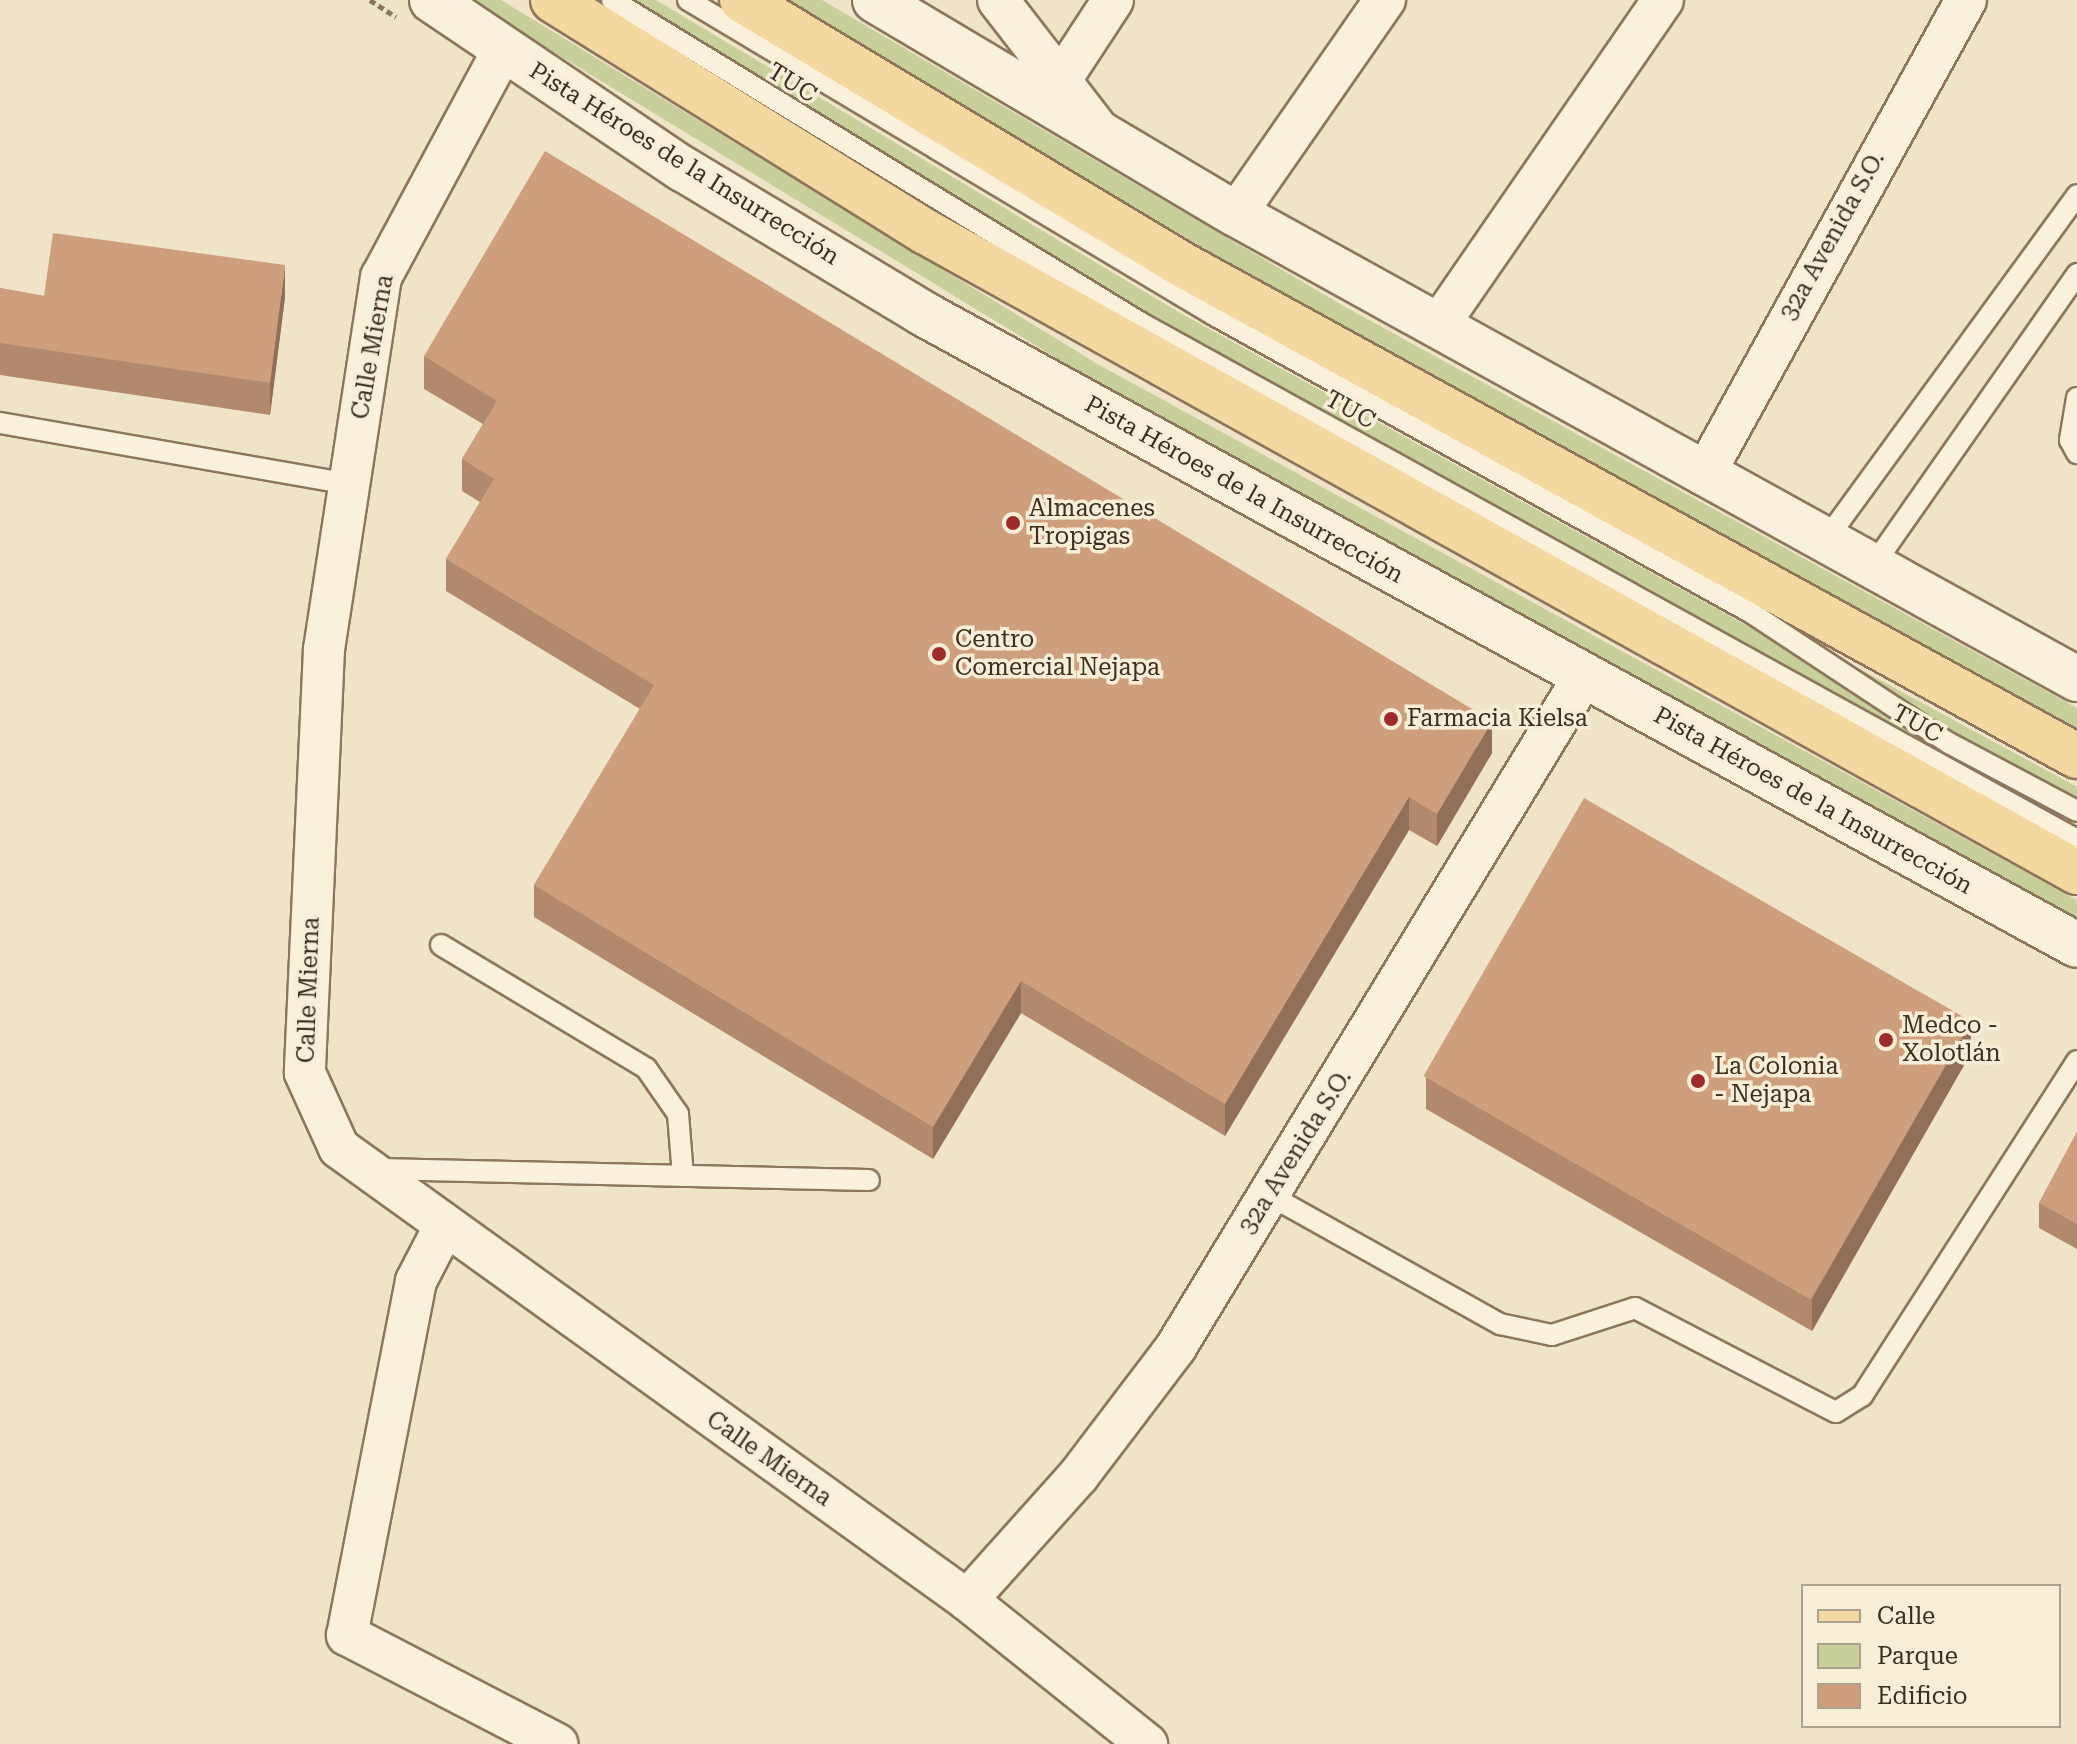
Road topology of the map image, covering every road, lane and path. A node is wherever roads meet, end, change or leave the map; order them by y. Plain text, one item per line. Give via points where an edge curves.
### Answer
1 (432, 0) edge
2 (553, 0) edge
3 (612, 0) edge
4 (688, 0) edge
5 (742, 0) edge
6 (875, 0) edge
7 (998, 0) edge
8 (1113, 0) edge
9 (1385, 0) edge
10 (1663, 0) edge
11 (1966, 0) edge
12 (504, 48) junction
13 (1062, 78) junction
14 (1100, 132) junction
15 (2077, 195) edge
16 (1236, 214) junction
17 (2077, 274) edge
18 (1438, 326) junction
19 (2077, 398) edge
20 (0, 423) edge
21 (2077, 453) edge
22 (1704, 475) junction
23 (349, 484) junction
24 (1825, 541) junction
25 (1872, 567) junction
26 (1584, 676) junction
27 (2077, 679) edge
28 (2077, 756) edge
29 (2077, 811) edge
30 (2077, 840) edge
31 (2077, 872) edge
32 (441, 945) dead end
33 (2077, 945) edge
34 (2077, 1061) edge
35 (367, 1169) junction
36 (683, 1176) junction
37 (869, 1180) dead end
38 (1269, 1195) junction
39 (443, 1229) junction
40 (967, 1600) junction
41 (557, 1744) edge
42 (1147, 1744) edge

1 - 12 street, Pista Héroes de la Insurrección
2 - 31 main road via 926,232
3 - 30 lane, TUC via 1141,323
4 - 29 lane, TUC via 1214,315 1750,612 1949,743
5 - 28 main road via 1183,265
6 - 14 street
7 - 13 street
8 - 13 street
9 - 16 street
10 - 18 street
11 - 22 street, 32a Avenida S.O.
12 - 23 street, Calle Mierna via 381,277
12 - 26 street, Pista Héroes de la Insurrección via 683,169 924,314
13 - 14 street
14 - 16 street
15 - 24 lane
16 - 18 street
17 - 25 lane
18 - 22 street
19 - 21 lane via 2070,440
20 - 23 lane
22 - 24 street
23 - 35 street, Calle Mierna via 324,649 305,1073 339,1148
24 - 25 street
25 - 27 street
26 - 33 street, Pista Héroes de la Insurrección
26 - 38 street, 32a Avenida S.O.
32 - 36 lane via 646,1068 678,1114
34 - 38 lane via 1862,1396 1836,1412 1635,1308 1552,1335 1500,1324
35 - 36 lane
35 - 39 street, Calle Mierna
36 - 37 lane
38 - 40 street, 32a Avenida S.O. via 1167,1358 1079,1475
39 - 40 street, Calle Mierna
39 - 41 street via 416,1281 347,1635
40 - 42 street, Calle Mierna

